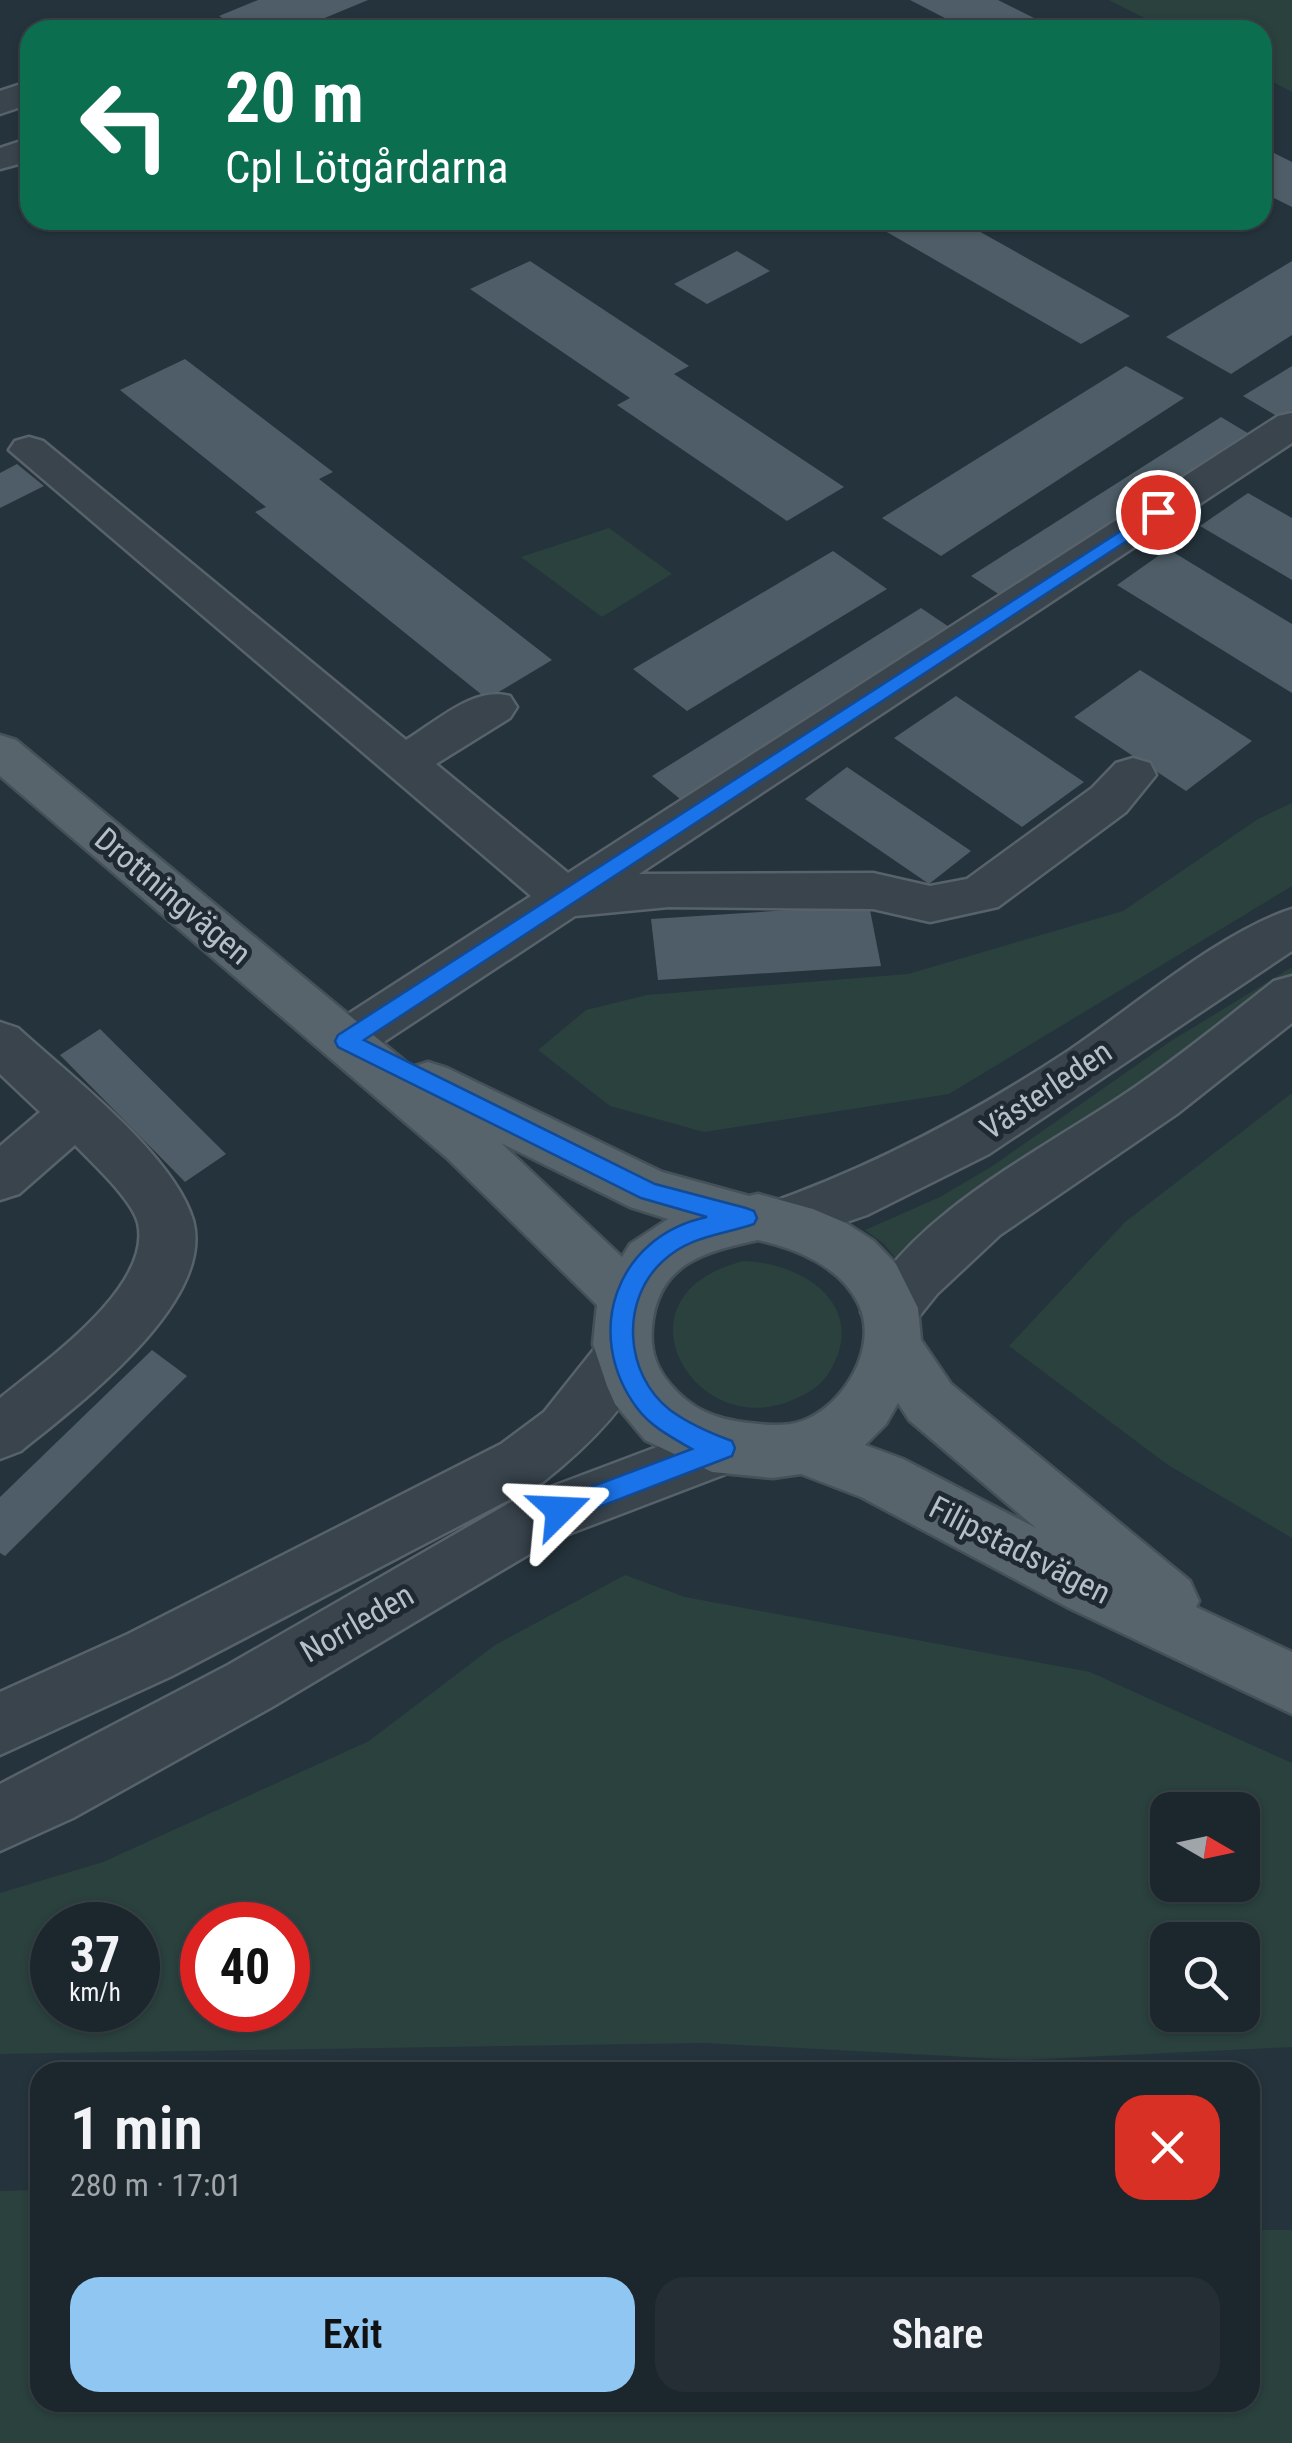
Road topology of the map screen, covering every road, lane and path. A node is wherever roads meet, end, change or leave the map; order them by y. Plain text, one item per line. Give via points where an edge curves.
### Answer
1 (1292, 424) edge
2 (29, 450) dead end
3 (494, 707) dead end
4 (0, 751) edge
5 (404, 763) junction
6 (1133, 775) dead end
7 (567, 899) junction
8 (1292, 928) edge
9 (1292, 995) edge
10 (346, 1041) junction
11 (0, 1042) edge
12 (74, 1114) junction
13 (0, 1178) edge
14 (765, 1219) junction
15 (625, 1327) junction
16 (891, 1328) junction
17 (0, 1433) edge
18 (802, 1447) junction
19 (723, 1448) junction
20 (1237, 1655) junction
21 (1292, 1684) edge
22 (0, 1724) edge
23 (0, 1818) edge

1 - 7 street
2 - 5 street
3 - 5 street
4 - 10 main road, Drottningvägen
5 - 7 street
6 - 7 street via 1110,800 981,894 930,904 873,892 668,889
7 - 10 street
8 - 14 street, Västerleden via 962,1147 845,1203
9 - 16 street, Västerleden via 1158,1100 1018,1188 918,1272
10 - 14 main road, Drottningvägen via 649,1192
10 - 15 main road, Drottningvägen via 466,1143
11 - 12 street
12 - 13 street
12 - 17 street via 133,1171 166,1221 168,1247 154,1286 123,1327
14 - 15 main road via 710,1223 672,1240 632,1284
14 - 16 main road via 821,1234 852,1254 879,1287
15 - 19 main road via 630,1378 660,1416
15 - 22 street, Norrleden via 565,1430 522,1463 150,1655
16 - 18 main road via 882,1384 843,1428
16 - 20 main road, Filipstadsvägen via 930,1402
18 - 19 main road
18 - 20 main road, Filipstadsvägen via 882,1478 1090,1588
19 - 23 street, Norrleden via 532,1521 250,1686
20 - 21 main road, Filipstadsvägen

